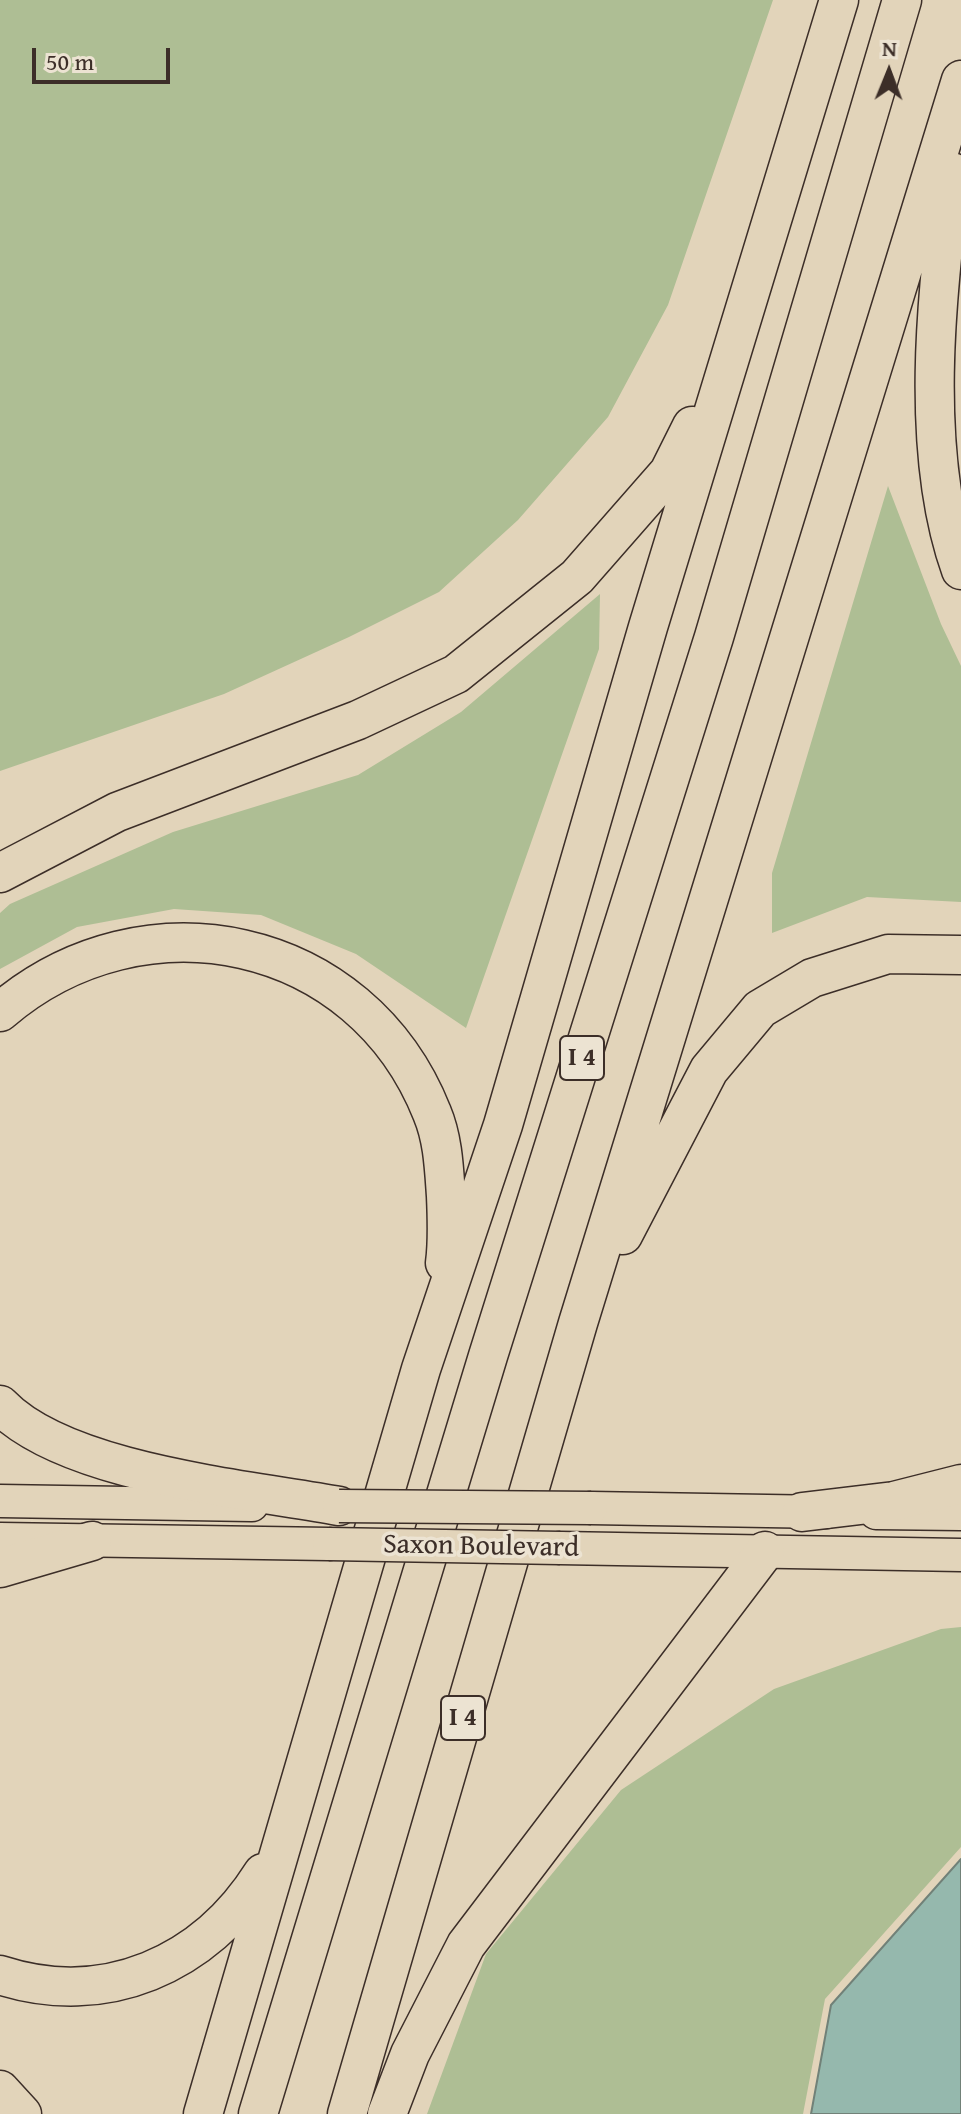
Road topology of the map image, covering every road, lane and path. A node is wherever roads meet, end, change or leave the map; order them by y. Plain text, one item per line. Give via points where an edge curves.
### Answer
1 (839, 0) edge
2 (902, 0) edge
3 (961, 80) edge
4 (961, 100) edge
5 (740, 331) junction
6 (961, 570) edge
7 (0, 873) edge
8 (961, 955) edge
9 (0, 1012) edge
10 (578, 1323) junction
11 (421, 1369) junction
12 (0, 1405) edge
13 (961, 1484) edge
14 (0, 1501) edge
15 (339, 1506) junction
16 (802, 1512) junction
17 (961, 1514) edge
18 (0, 1539) edge
19 (92, 1541) junction
20 (765, 1551) junction
21 (961, 1555) edge
22 (0, 1568) edge
23 (282, 1835) junction
24 (0, 1975) edge
25 (0, 2090) edge
26 (22, 2114) edge
27 (203, 2114) edge
28 (258, 2114) edge
29 (347, 2114) edge
30 (387, 2114) edge

1 - 5 highway
2 - 28 highway, I 4 via 714,637
3 - 10 highway, I 4
4 - 6 highway via 939,268 936,449
5 - 7 highway via 669,472 577,577 456,674 358,720 117,812
5 - 11 highway via 503,1125
8 - 10 highway via 888,954 812,978 760,1009 709,1070
9 - 11 highway via 54,973 87,958 123,947 197,942 274,957 339,992 368,1016 411,1072 442,1147 446,1258
10 - 29 highway, I 4
11 - 23 highway
12 - 15 highway via 75,1452 127,1467
13 - 16 highway via 894,1501
14 - 15 main road, Saxon Boulevard
15 - 16 main road, Saxon Boulevard, bridge
16 - 17 main road, Saxon Boulevard
18 - 19 main road, Saxon Boulevard
19 - 20 main road, Saxon Boulevard, bridge
19 - 22 highway
20 - 21 main road, Saxon Boulevard
20 - 30 highway via 466,1945 410,2054
23 - 24 highway via 249,1896 229,1918 207,1940 160,1968 98,1987 25,1983
23 - 27 highway
25 - 26 highway

